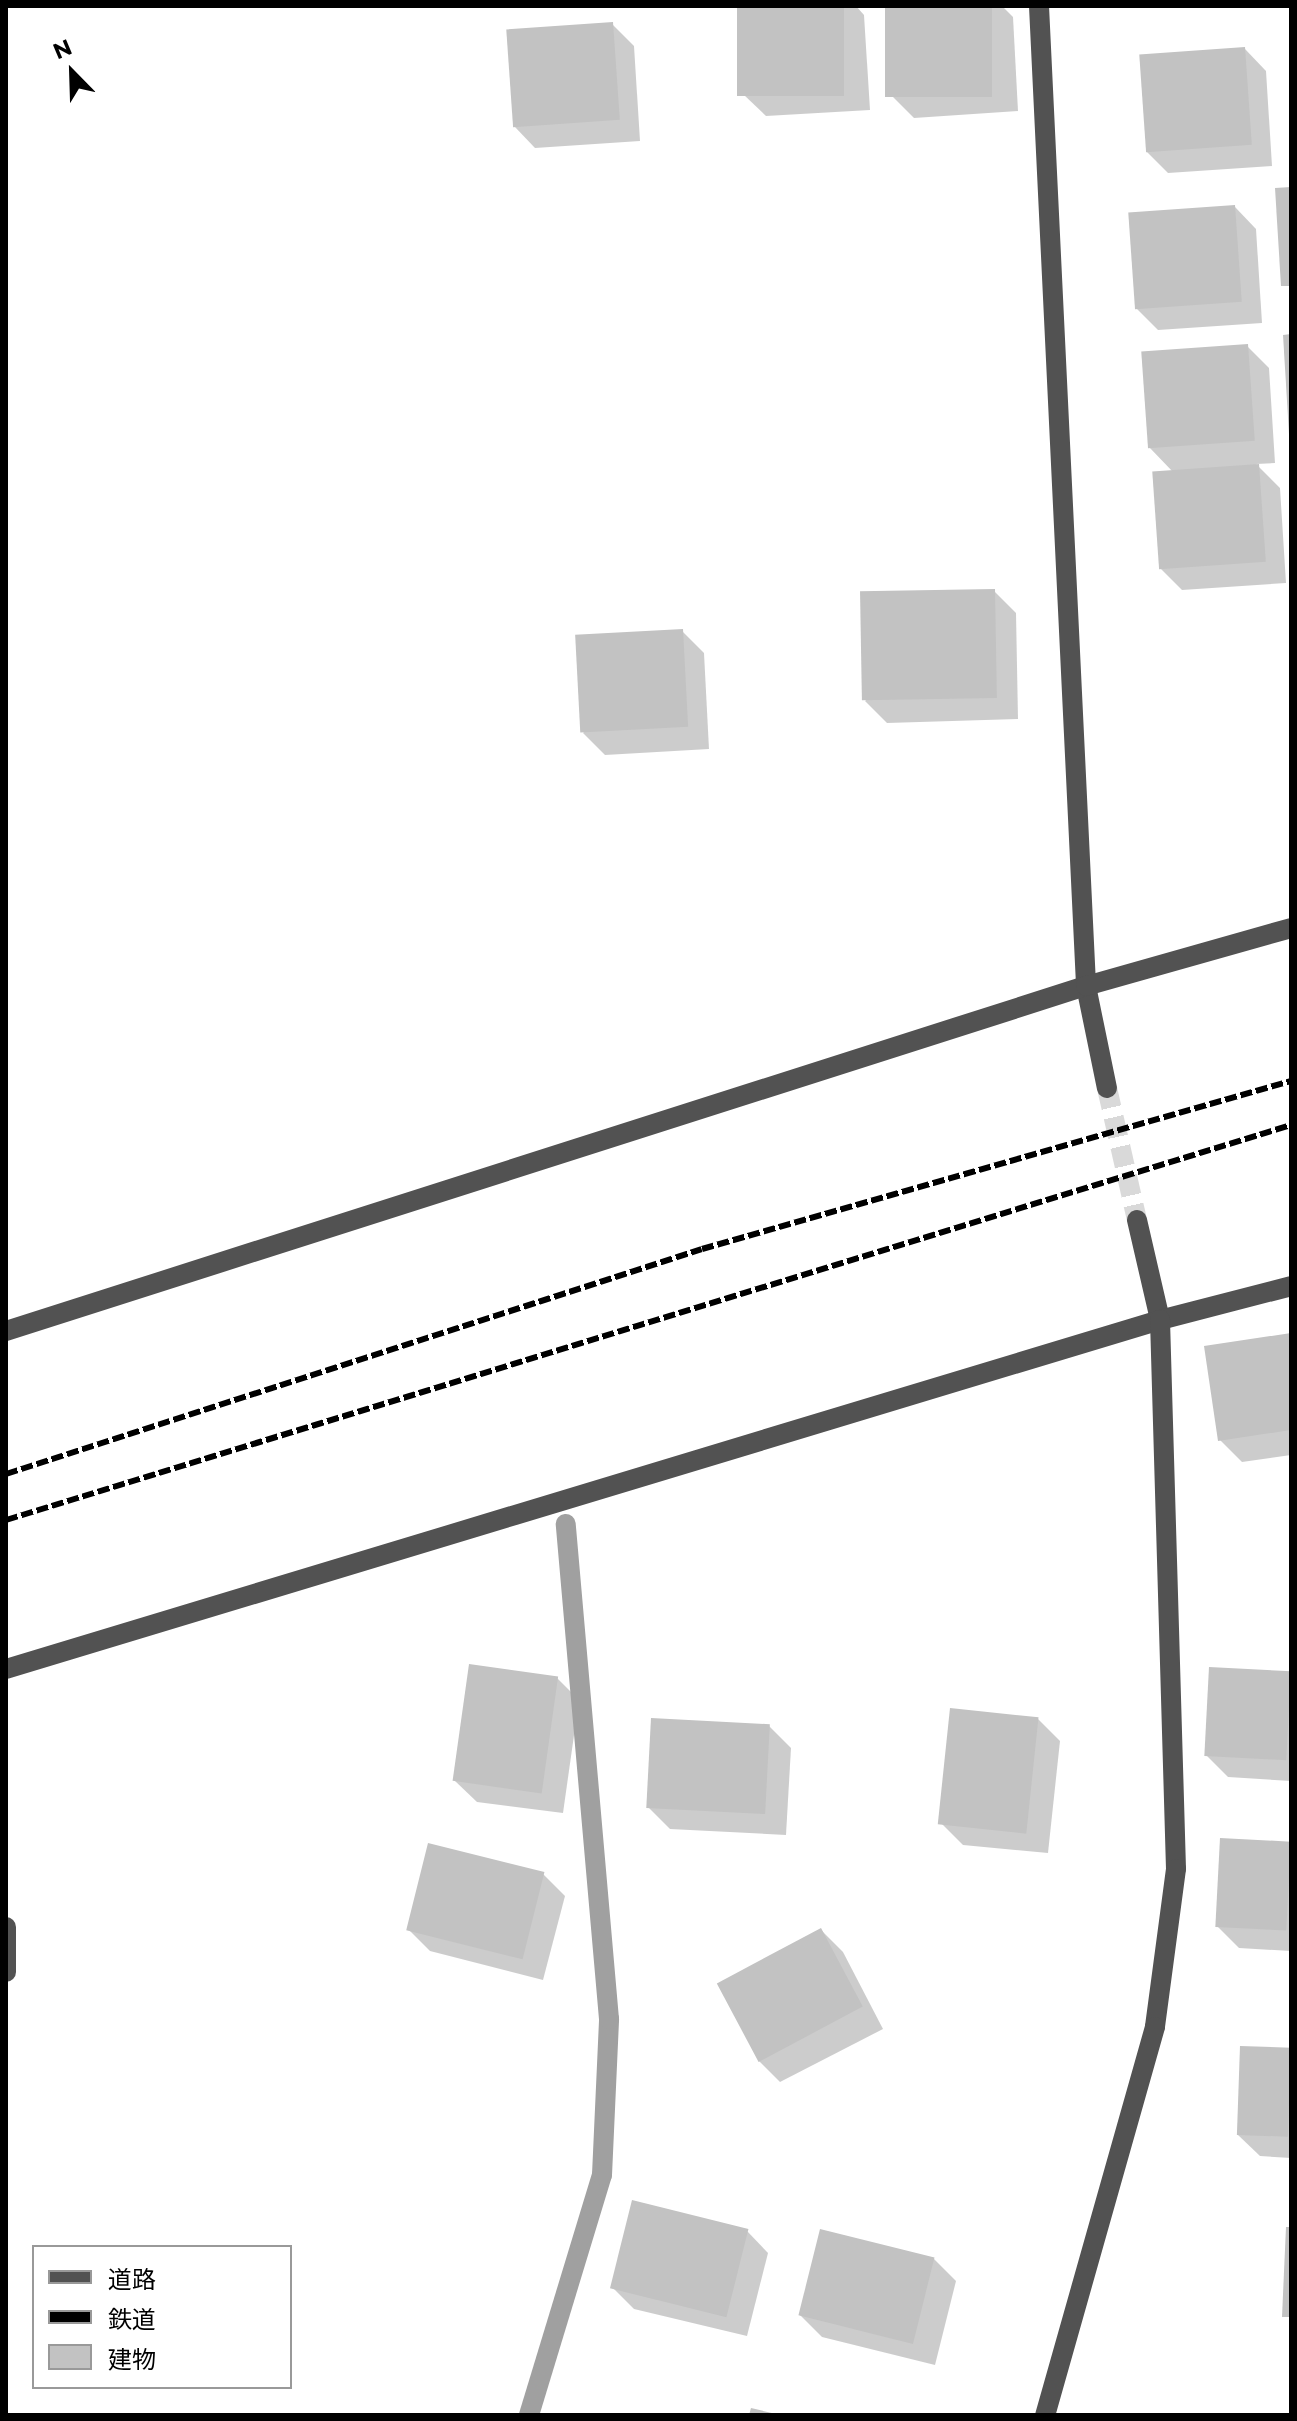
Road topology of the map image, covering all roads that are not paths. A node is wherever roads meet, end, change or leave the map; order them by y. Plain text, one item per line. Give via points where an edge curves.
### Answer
1 (1039, 6) edge
2 (1291, 928) edge
3 (1086, 986) junction
4 (1107, 1088) tunnel mouth
5 (1137, 1220) tunnel mouth
6 (1291, 1286) edge
7 (1160, 1320) junction
8 (6, 1331) edge
9 (6, 1669) edge
10 (6, 1927) edge
11 (6, 1972) edge
12 (1045, 2415) edge

1 - 3 street
2 - 3 street
3 - 4 street
3 - 8 street
5 - 7 street
6 - 7 street
7 - 9 street
7 - 12 street via 1176,1869 1155,2027
10 - 11 street

